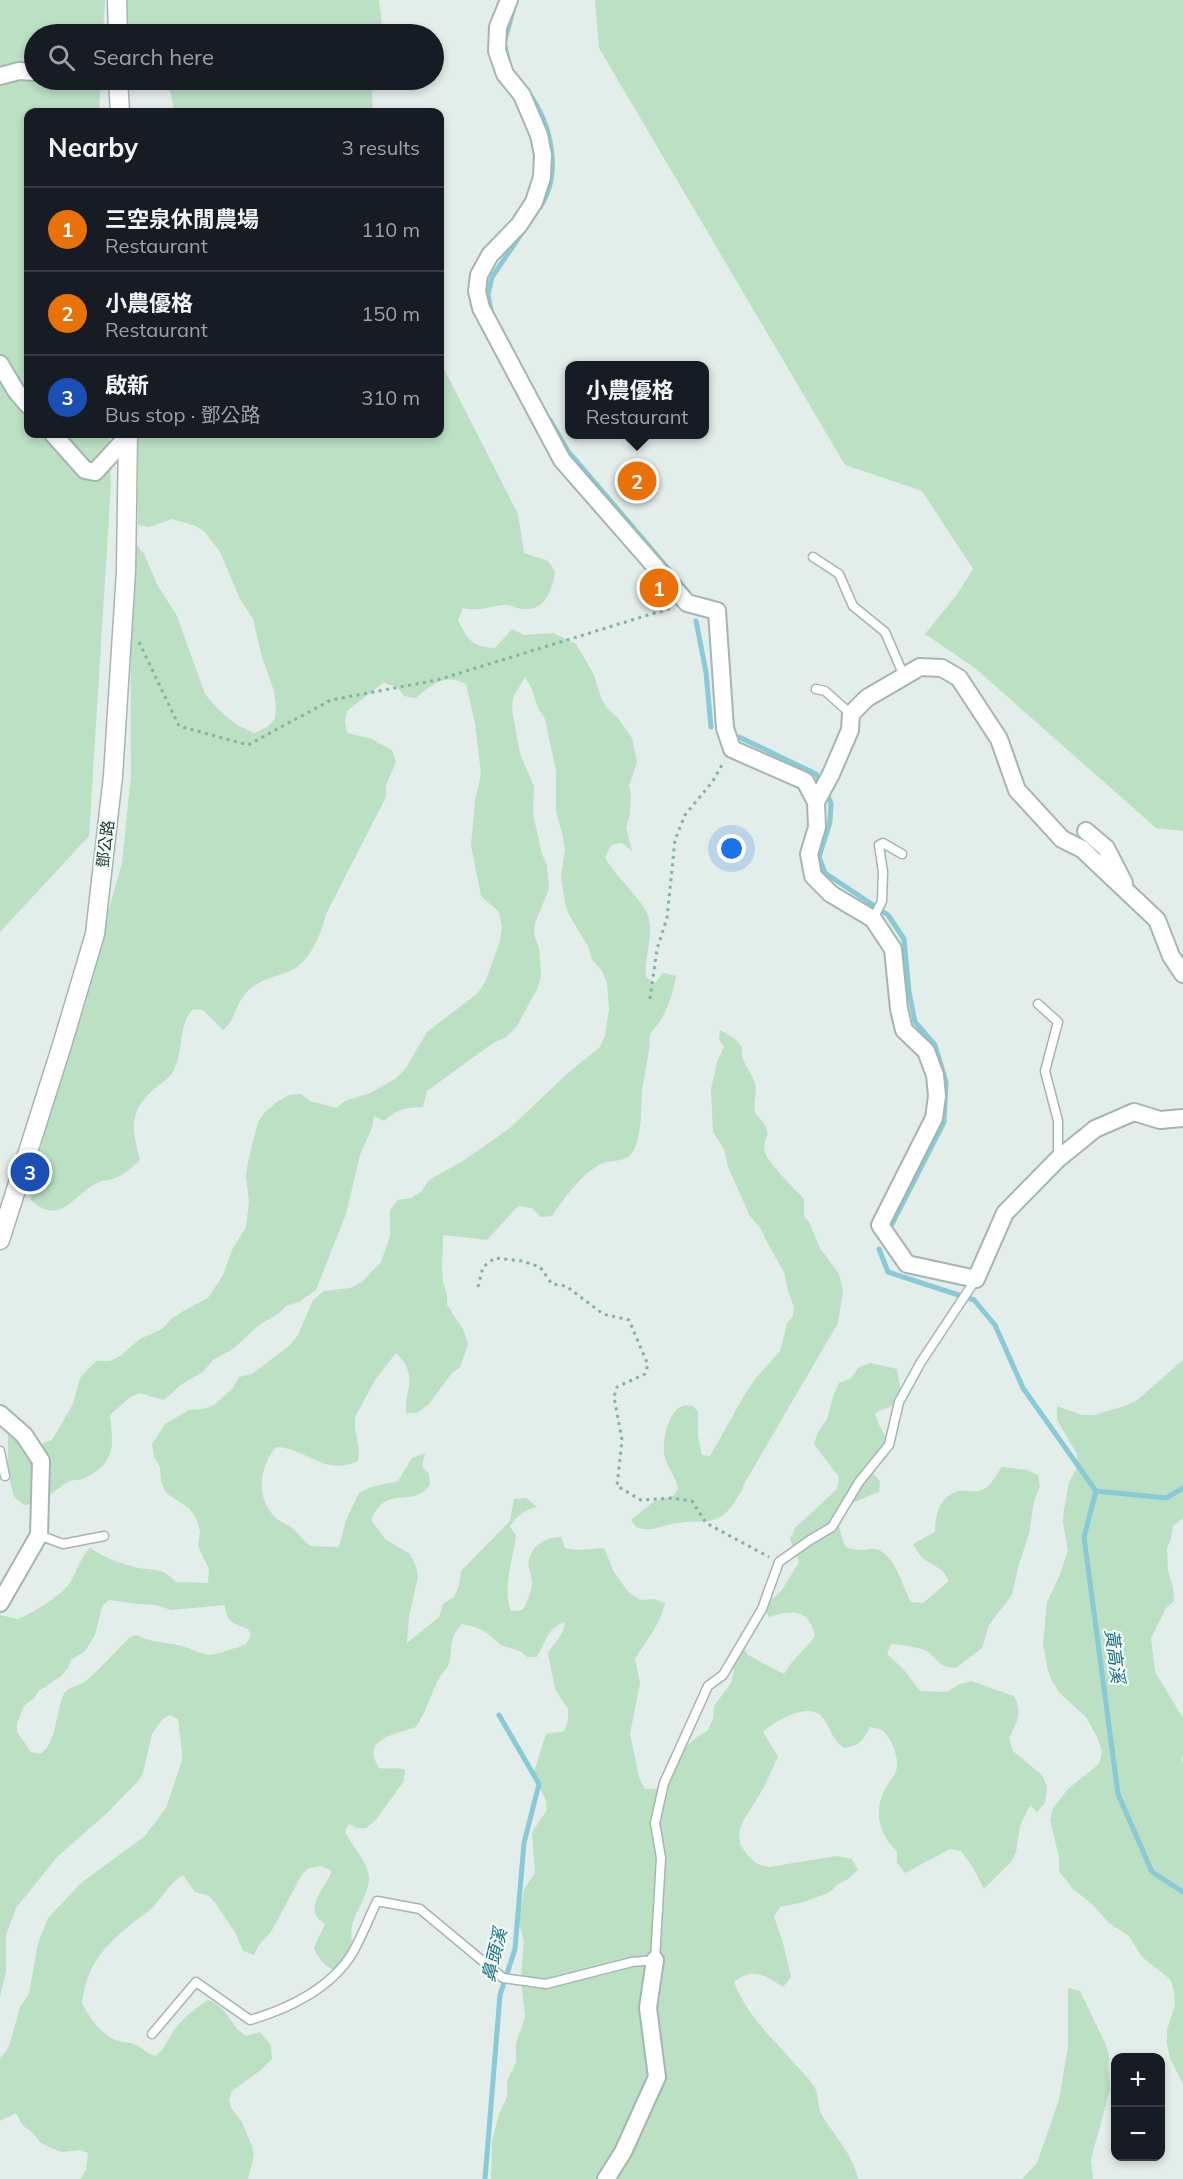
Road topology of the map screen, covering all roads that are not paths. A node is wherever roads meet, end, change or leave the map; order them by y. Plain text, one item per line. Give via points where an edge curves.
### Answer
1 (117, 0) edge
2 (509, 0) edge
3 (118, 24) edge
4 (24, 71) edge
5 (0, 76) edge
6 (119, 90) edge
7 (120, 108) edge
8 (0, 364) edge
9 (24, 400) edge
10 (57, 438) edge
11 (125, 438) edge
12 (128, 438) edge
13 (813, 557) dead end
14 (904, 676) junction
15 (816, 689) dead end
16 (852, 714) junction
17 (816, 802) junction
18 (1086, 831) dead end
19 (902, 854) dead end
20 (1130, 895) junction
21 (873, 919) junction
22 (1183, 974) edge
23 (1038, 1005) dead end
24 (1183, 1118) edge
25 (1058, 1159) junction
26 (0, 1240) edge
27 (976, 1280) junction
28 (0, 1414) edge
29 (0, 1451) edge
30 (5, 1476) dead end
31 (39, 1535) junction
32 (104, 1536) dead end
33 (0, 1603) edge
34 (655, 1960) junction
35 (152, 2034) dead end
36 (606, 2179) edge

1 - 3 street
2 - 17 street via 498,27 497,51 505,74 522,95 538,135 543,155 542,177 534,202 519,225 490,255 479,275 481,308 562,460 687,603 717,611 725,728 732,749 805,781
4 - 5 street
6 - 7 street
8 - 9 street
10 - 11 street via 85,470 95,472
12 - 26 street, 鄧公路 via 126,571 113,776 95,934
13 - 14 lane via 839,574 853,606 885,632
14 - 16 street via 867,698
14 - 20 street via 920,667 942,668 959,678 999,739 1017,790 1062,839 1082,849
15 - 16 lane
16 - 17 street via 850,730
17 - 21 street via 817,827 809,854 813,876 831,894
18 - 20 street via 1106,848
19 - 21 lane via 883,843 879,845 882,901
20 - 22 street via 1157,920 1170,956
21 - 27 street via 893,949 904,1030 926,1051 935,1075 937,1096 934,1118 880,1225 907,1264
23 - 25 lane via 1058,1022 1045,1071 1058,1121
24 - 25 street via 1160,1120 1134,1112 1095,1129
25 - 27 street via 1005,1213
27 - 34 lane via 899,1402 889,1445 859,1482 832,1527 779,1562 762,1609 723,1675 708,1686 664,1783 655,1823 661,1858
28 - 31 street via 24,1435 41,1461
29 - 30 lane
31 - 32 lane via 63,1544
31 - 33 street
34 - 35 lane via 546,1984 503,1978 420,1909 377,1901 352,1954 323,1987 275,2013 250,2020 196,1982
34 - 36 street via 648,2008 657,2077 623,2152

